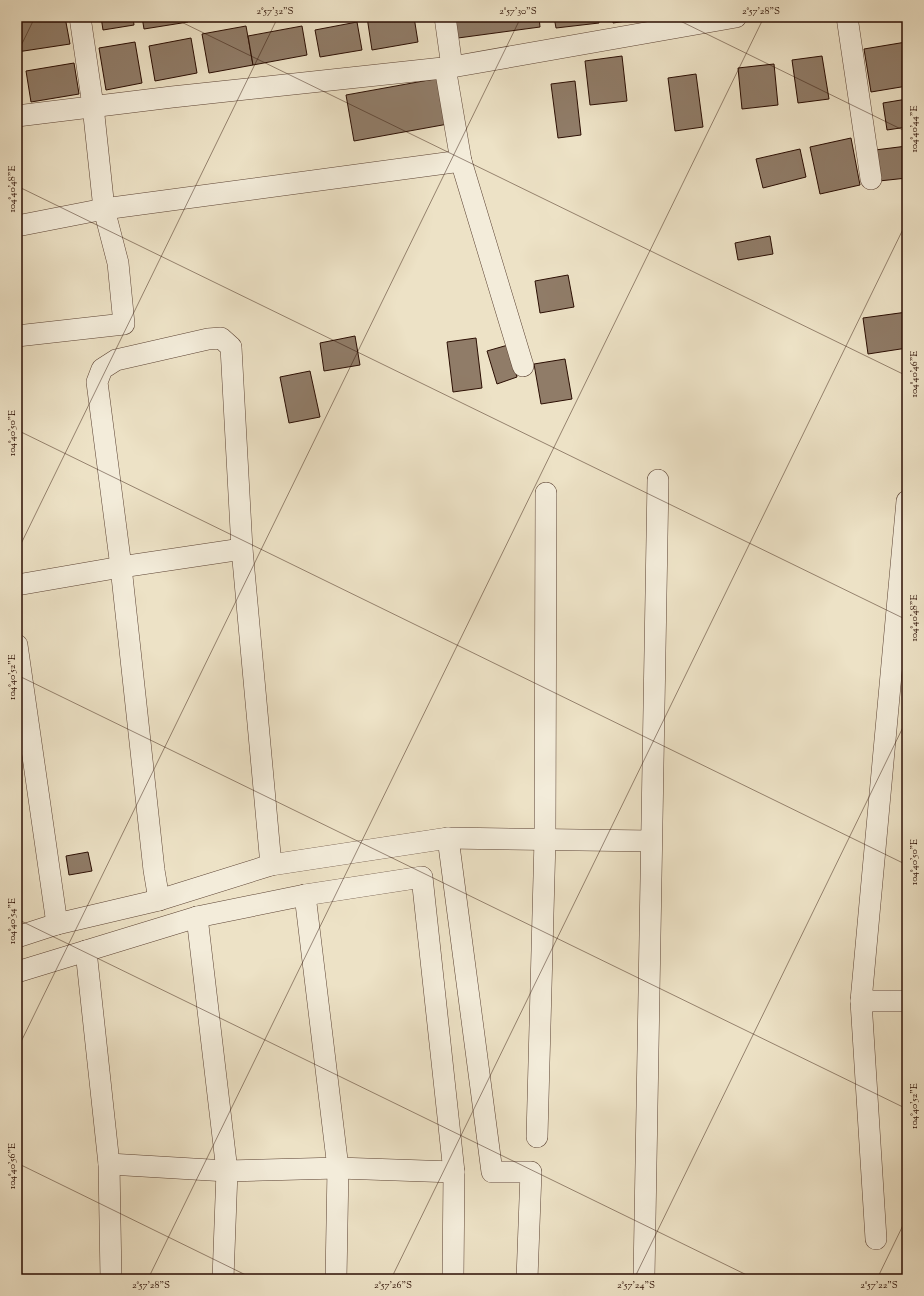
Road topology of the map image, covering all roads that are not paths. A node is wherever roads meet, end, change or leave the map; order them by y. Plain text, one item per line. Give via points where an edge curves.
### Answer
1 (80, 17) edge
2 (445, 17) edge
3 (736, 17) edge
4 (847, 17) edge
5 (448, 67) junction
6 (93, 106) junction
7 (17, 116) edge
8 (461, 160) junction
9 (871, 178) dead end
10 (104, 209) junction
11 (17, 226) edge
12 (17, 336) edge
13 (523, 366) dead end
14 (658, 480) dead end
15 (546, 493) dead end
16 (907, 501) edge
17 (905, 546) edge
18 (242, 548) junction
19 (121, 567) junction
20 (17, 585) edge
21 (17, 645) edge
22 (448, 838) junction
23 (545, 840) junction
24 (652, 841) junction
25 (271, 865) junction
26 (305, 895) junction
27 (158, 900) junction
28 (90, 916) junction
29 (197, 917) junction
30 (55, 925) junction
31 (17, 936) edge
32 (91, 949) junction
33 (57, 960) junction
34 (17, 972) edge
35 (861, 1001) junction
36 (907, 1001) edge
37 (537, 1137) dead end
38 (109, 1164) junction
39 (338, 1168) junction
40 (227, 1171) junction
41 (454, 1172) junction
42 (876, 1239) dead end
43 (644, 1277) dead end
44 (111, 1279) edge
45 (223, 1279) edge
46 (336, 1279) edge
47 (452, 1279) edge
48 (527, 1279) edge

1 - 6 street
2 - 5 street
3 - 5 street
4 - 9 street
5 - 6 street
5 - 8 street
6 - 7 street
6 - 10 street
8 - 10 street
8 - 13 street
10 - 11 street
10 - 12 street via 118,263 124,324
14 - 24 street
15 - 23 street
16 - 17 street
17 - 35 street
18 - 19 street
18 - 19 street via 231,346 221,338 208,339 116,360 102,369 97,382
18 - 25 street
19 - 20 street
19 - 27 street
21 - 30 street
22 - 23 street
22 - 25 street
22 - 48 street via 492,1172 531,1172
23 - 24 street
23 - 37 street
24 - 43 street
25 - 27 street
26 - 29 street
26 - 39 street
26 - 41 street via 422,877
27 - 28 street
28 - 30 street
28 - 32 street
29 - 32 street
29 - 40 street
30 - 31 street
30 - 33 street
32 - 33 street
32 - 38 street
33 - 34 street
35 - 36 street
35 - 42 street
38 - 40 street
38 - 44 street
39 - 40 street
39 - 41 street
39 - 46 street
40 - 45 street
41 - 47 street

